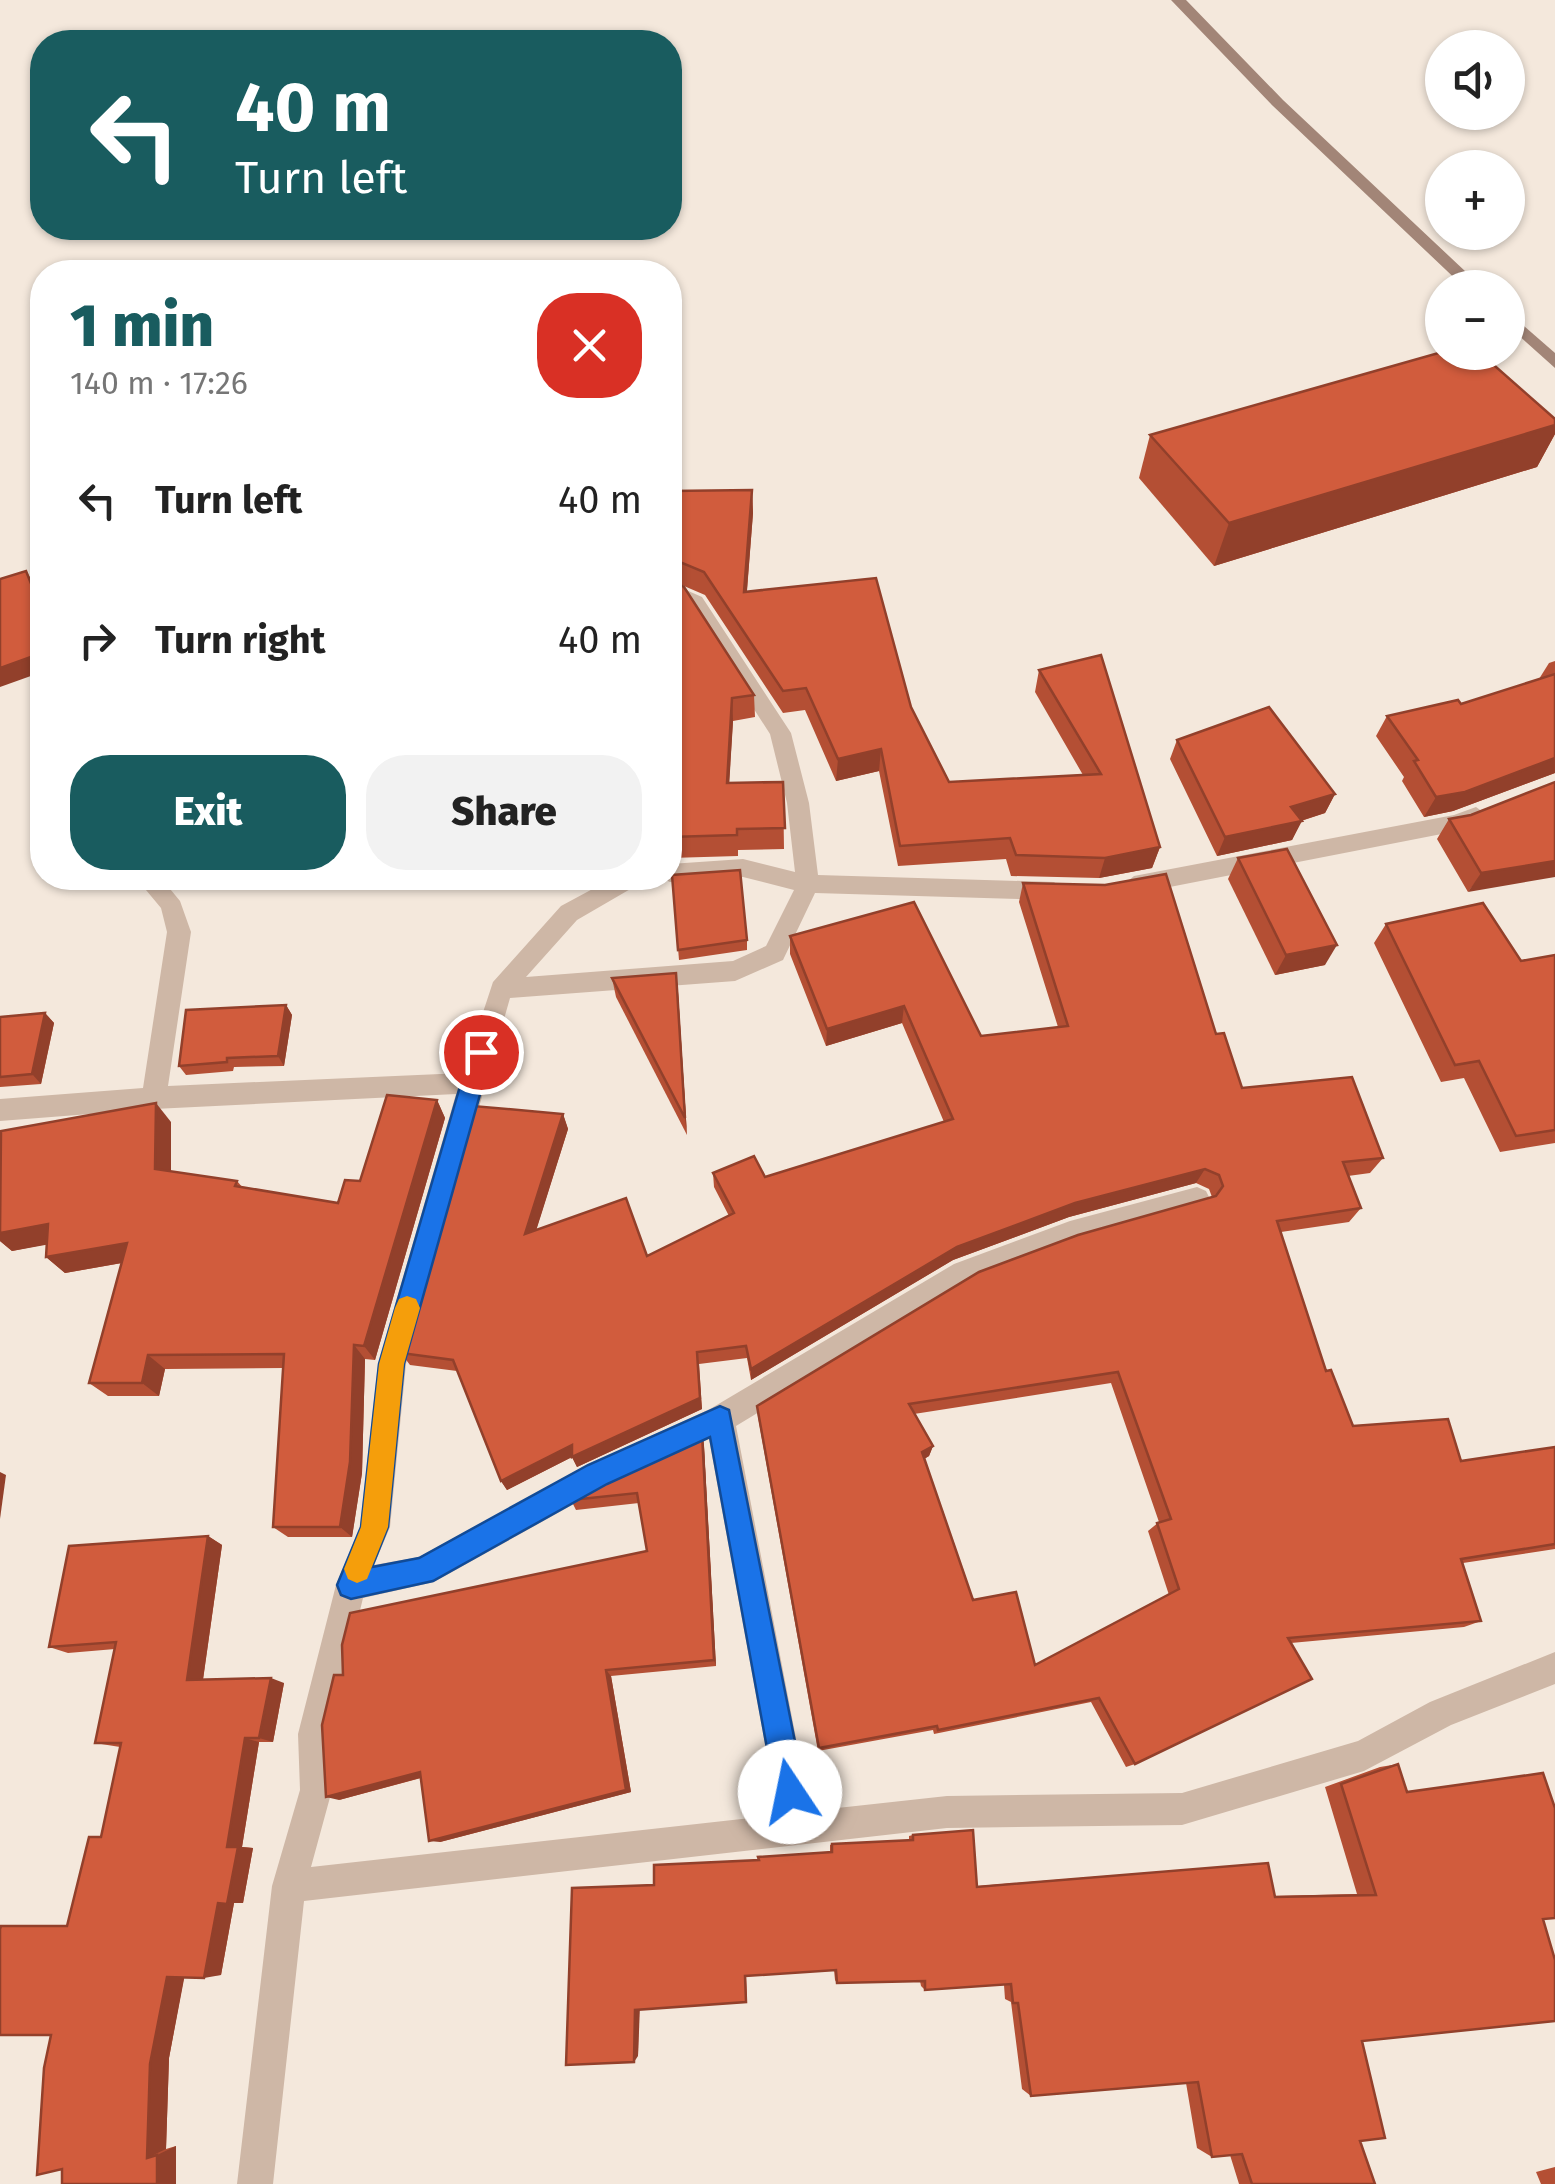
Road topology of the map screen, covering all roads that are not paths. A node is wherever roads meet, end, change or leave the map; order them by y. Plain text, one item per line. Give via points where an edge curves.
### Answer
1 (1178, 0) edge
2 (1456, 270) edge
3 (1525, 334) edge
4 (1555, 363) edge
5 (682, 596) edge
6 (1490, 810) edge
7 (682, 872) edge
8 (808, 884) junction
9 (1118, 888) edge
10 (160, 890) edge
11 (609, 890) edge
12 (1081, 891) edge
13 (501, 989) junction
14 (472, 1083) junction
15 (154, 1098) junction
16 (0, 1110) edge
17 (1198, 1198) edge
18 (720, 1419) junction
19 (351, 1585) junction
20 (1555, 1668) edge
21 (797, 1829) junction
22 (289, 1886) junction
23 (255, 2184) edge

1 - 2 street
3 - 4 street
5 - 8 street via 695,602 780,733
6 - 9 street via 1457,823
7 - 8 street via 743,868
8 - 12 street
8 - 13 street via 776,953 758,963
10 - 15 street via 176,913 179,932
11 - 13 street via 568,913
13 - 14 street
14 - 15 street
14 - 19 street via 392,1364 374,1527
15 - 16 street
17 - 18 street via 1070,1233 964,1273
18 - 19 street via 598,1475 423,1571
18 - 21 street
19 - 22 street via 314,1734 316,1790
20 - 21 street via 1441,1713 1364,1756 1182,1809 947,1812
21 - 22 street
22 - 23 street

